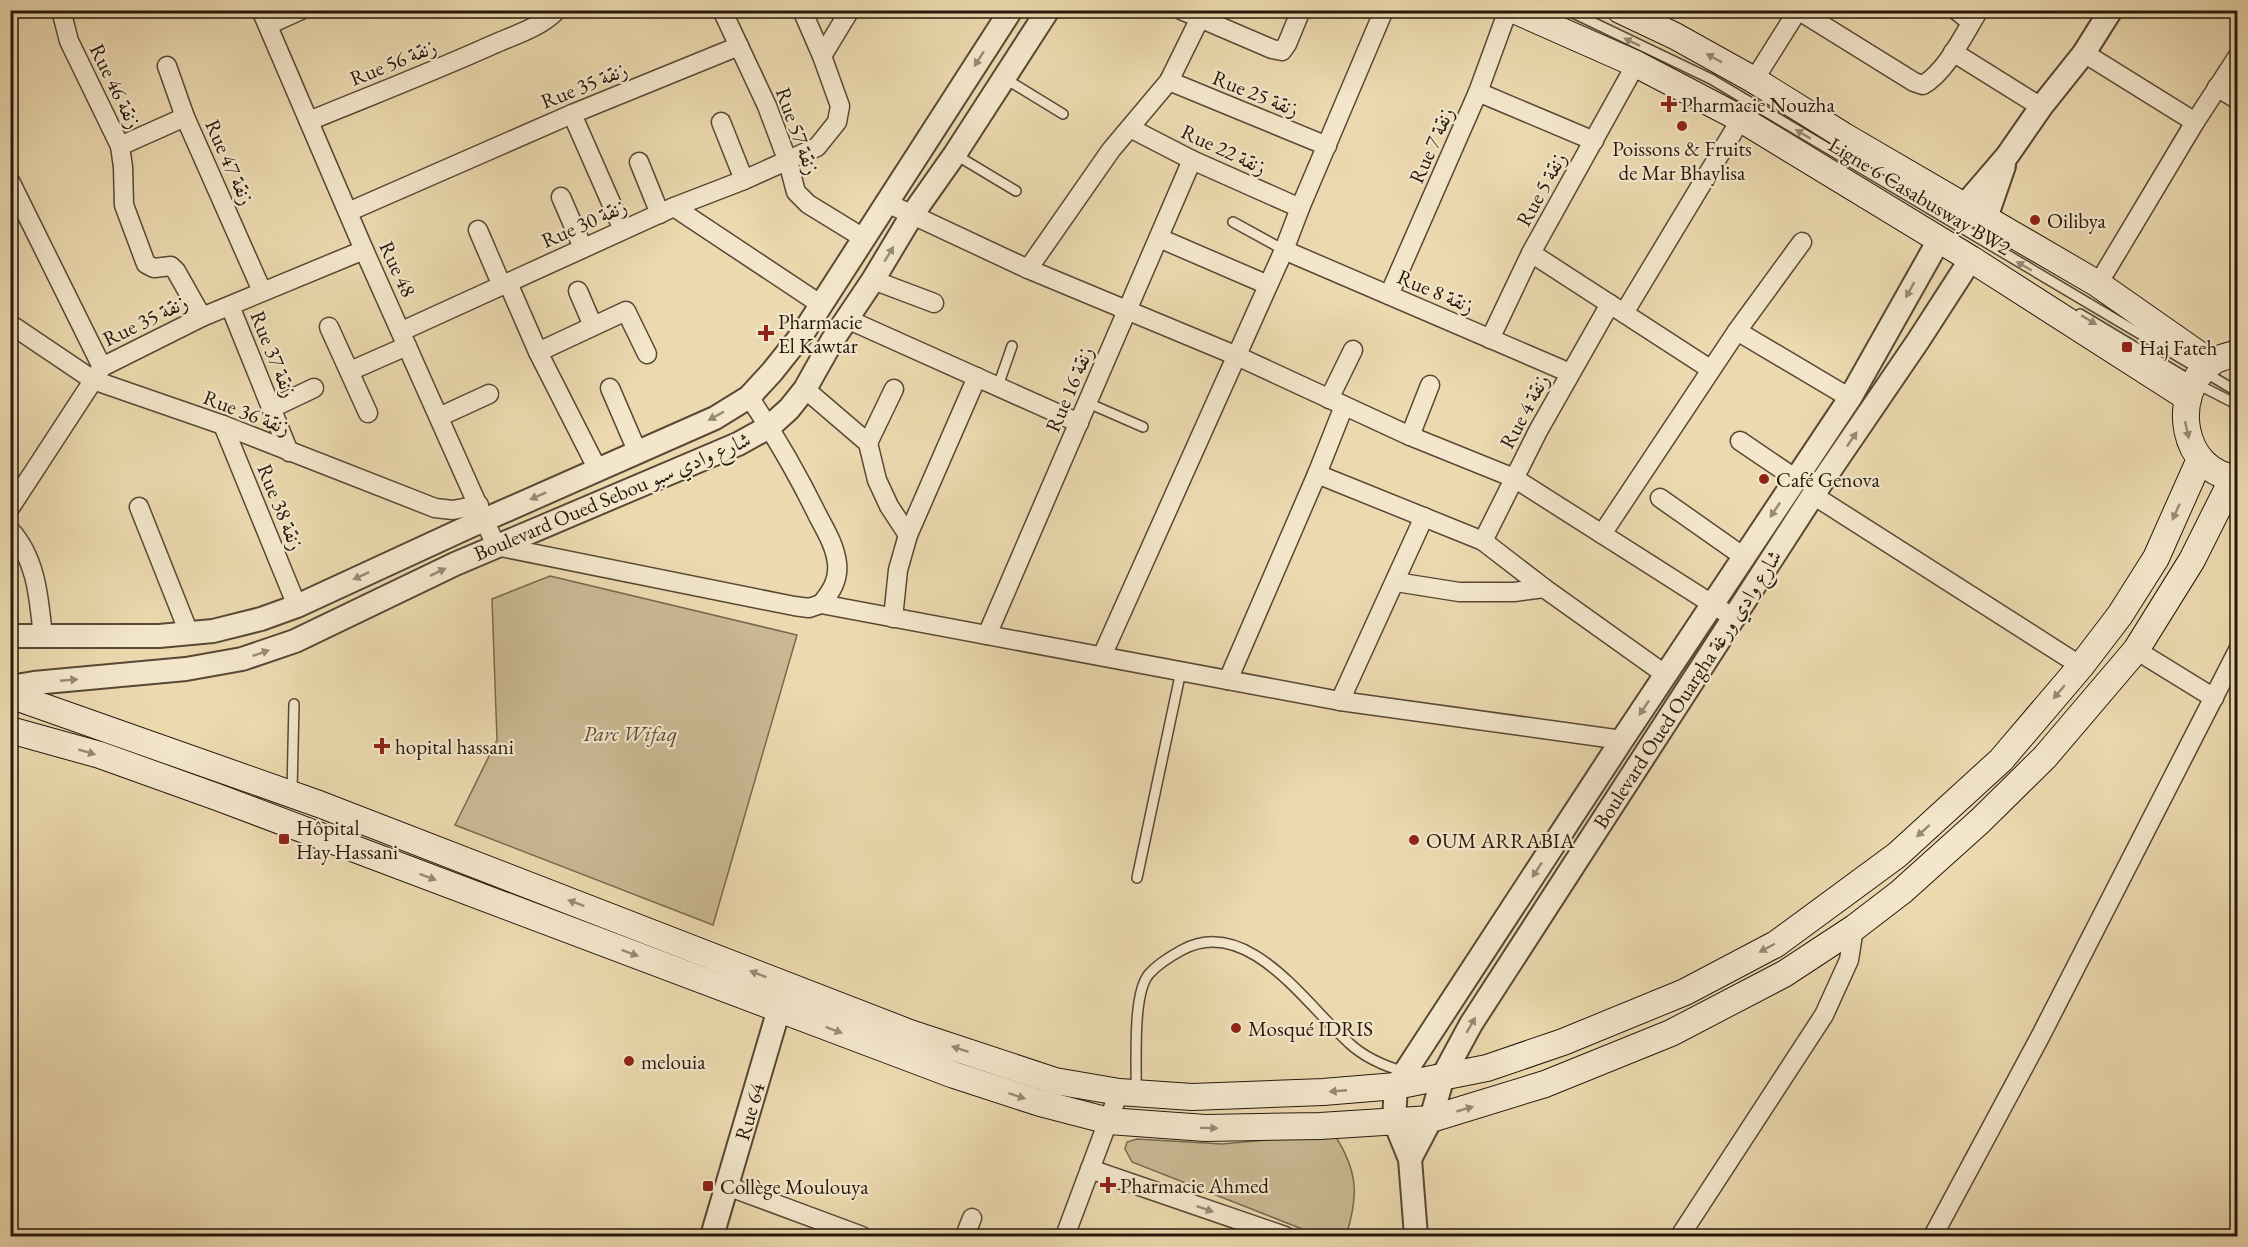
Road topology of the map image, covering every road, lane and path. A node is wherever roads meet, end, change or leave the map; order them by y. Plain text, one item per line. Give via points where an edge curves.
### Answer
1 (61, 10) edge
2 (301, 10) edge
3 (557, 10) edge
4 (722, 10) edge
5 (802, 10) edge
6 (850, 10) edge
7 (1011, 10) edge
8 (1048, 10) edge
9 (1181, 10) edge
10 (1301, 10) edge
11 (1384, 10) edge
12 (1508, 10) edge
13 (1514, 10) edge
14 (1567, 10) edge
15 (1620, 10) edge
16 (1798, 10) edge
17 (1956, 10) edge
18 (2111, 10) edge
19 (1556, 15) dead end
20 (1975, 16) edge
21 (265, 18) edge
22 (1200, 18) junction
23 (739, 46) junction
24 (1953, 52) junction
25 (2084, 53) junction
26 (822, 56) junction
27 (2238, 56) edge
28 (1635, 64) junction
29 (167, 66) dead end
30 (1004, 78) junction
31 (1689, 80) dead end
32 (1754, 80) junction
33 (1169, 81) junction
34 (2217, 87) junction
35 (1478, 92) junction
36 (1720, 96) dead end
37 (2238, 100) edge
38 (2041, 107) junction
39 (572, 114) junction
40 (1063, 114) dead end
41 (185, 117) junction
42 (1741, 119) junction
43 (309, 121) junction
44 (721, 122) dead end
45 (2195, 122) junction
46 (1130, 128) junction
47 (1594, 141) junction
48 (120, 146) junction
49 (1327, 146) junction
50 (955, 154) junction
51 (2007, 156) junction
52 (1192, 160) junction
53 (639, 162) dead end
54 (788, 162) junction
55 (10, 180) edge
56 (744, 180) junction
57 (1016, 190) dead end
58 (561, 196) dead end
59 (887, 203) junction
60 (1965, 205) junction
61 (1300, 208) junction
62 (667, 210) junction
63 (348, 212) junction
64 (912, 216) junction
65 (1986, 218) junction
66 (1233, 222) dead end
67 (478, 230) dead end
68 (623, 230) junction
69 (1159, 238) junction
70 (865, 239) junction
71 (1939, 240) junction
72 (1802, 242) dead end
73 (583, 248) junction
74 (364, 250) junction
75 (1284, 250) junction
76 (1531, 253) junction
77 (1983, 260) junction
78 (1028, 269) junction
79 (873, 280) junction
80 (505, 284) junction
81 (2098, 284) junction
82 (1268, 285) junction
83 (262, 291) junction
84 (578, 291) dead end
85 (1389, 295) junction
86 (934, 303) dead end
87 (820, 304) junction
88 (230, 306) junction
89 (1617, 308) junction
90 (1126, 310) junction
91 (2074, 310) dead end
92 (202, 317) junction
93 (847, 319) junction
94 (10, 324) edge
95 (593, 326) junction
96 (329, 327) dead end
97 (1737, 331) junction
98 (404, 338) junction
99 (1490, 339) junction
100 (1012, 346) dead end
101 (1353, 350) dead end
102 (538, 352) junction
103 (2238, 353) edge
104 (647, 354) dead end
105 (1237, 356) junction
106 (1710, 369) junction
107 (350, 371) junction
108 (97, 373) junction
109 (1570, 373) junction
110 (977, 377) junction
111 (2199, 379) junction
112 (1430, 385) dead end
113 (998, 386) junction
114 (314, 388) dead end
115 (610, 388) dead end
116 (805, 389) junction
117 (894, 389) dead end
118 (2238, 392) edge
119 (489, 394) dead end
120 (749, 397) junction
121 (1850, 398) junction
122 (1336, 402) junction
123 (1088, 403) junction
124 (2238, 405) edge
125 (272, 408) junction
126 (368, 413) dead end
127 (439, 417) junction
128 (1080, 423) junction
129 (223, 425) junction
130 (769, 427) junction
131 (1143, 427) dead end
132 (1410, 436) junction
133 (1740, 441) dead end
134 (868, 443) junction
135 (289, 452) junction
136 (638, 453) junction
137 (2200, 459) junction
138 (598, 470) junction
139 (1317, 474) junction
140 (1514, 478) junction
141 (2235, 478) edge
142 (1796, 479) junction
143 (1814, 495) junction
144 (1660, 498) dead end
145 (139, 507) dead end
146 (10, 508) edge
147 (482, 512) junction
148 (1424, 517) junction
149 (10, 530) edge
150 (1602, 534) junction
151 (908, 535) junction
152 (1483, 542) junction
153 (496, 546) junction
154 (1744, 557) junction
155 (1396, 582) junction
156 (1545, 588) junction
157 (821, 604) junction
158 (1712, 604) junction
159 (297, 606) junction
160 (893, 618) junction
161 (1734, 618) junction
162 (189, 633) junction
163 (987, 635) junction
164 (10, 636) edge
165 (44, 637) junction
166 (2136, 650) junction
167 (2238, 650) edge
168 (1102, 656) junction
169 (2081, 666) junction
170 (1181, 671) junction
171 (1666, 675) junction
172 (1228, 680) junction
173 (10, 687) edge
174 (10, 695) edge
175 (2214, 698) junction
176 (1340, 701) junction
177 (294, 704) dead end
178 (10, 730) edge
179 (1622, 740) junction
180 (292, 795) junction
181 (284, 822) junction
182 (410, 839) junction
183 (400, 866) junction
184 (1137, 878) dead end
185 (1854, 928) junction
186 (786, 985) junction
187 (779, 1009) junction
188 (1443, 1076) junction
189 (1400, 1079) junction
190 (1128, 1092) junction
191 (1431, 1119) junction
192 (1394, 1120) junction
193 (1109, 1121) junction
194 (1410, 1160) junction
195 (1090, 1169) junction
196 (727, 1186) junction
197 (972, 1218) dead end
198 (712, 1236) edge
199 (862, 1236) edge
200 (965, 1236) edge
201 (1065, 1236) edge
202 (1285, 1236) edge
203 (1416, 1236) edge
204 (1680, 1236) edge
205 (1933, 1236) edge

1 - 48 street, Rue 46 زنقة via 69,41
2 - 21 street
3 - 43 street, Rue 56 زنقة via 536,26
4 - 23 street, Rue 57 زنقة
5 - 26 street, Rue 30 زنقة
6 - 26 street
7 -> 59 street, Boulevard Oued Sebou شارع وادي سبو
8 - 30 street, Boulevard Oued Sebou شارع وادي سبو
9 - 22 street
10 - 22 street via 1282,51
11 - 49 street
12 - 35 street, Rue 7 زنقة
13 - 28 main road
111 -> 14 lane, Ligne 6 Casabusway BW2 via 1711,80
32 -> 15 main road
16 - 24 street via 1923,85
16 - 32 street
17 - 20 street
18 - 25 street
19 - 31 lane
20 - 24 street
21 - 43 street, Rue 48
22 - 33 street
23 - 39 street, Rue 35 زنقة
23 - 54 street, Rue 57 زنقة
24 - 38 street
25 - 38 street
25 - 45 street
26 - 54 street, Rue 30 زنقة via 840,106 837,123 817,147
27 - 34 street
28 - 42 main road
28 - 47 street, Rue 5 زنقة
29 - 41 street
30 - 40 lane
30 - 50 street, Boulevard Oued Sebou شارع وادي سبو
32 - 60 main road
33 - 46 street
33 - 49 street, Rue 25 زنقة
34 - 37 street
34 - 45 street
35 - 47 street
35 - 85 street, Rue 7 زنقة
36 - 77 lane, Ligne 6 Casabusway BW2
38 - 51 street
39 - 63 street, Rue 35 زنقة
39 - 68 street
41 - 48 street, Rue 47 زنقة
41 - 83 street, Rue 47 زنقة
42 - 71 main road
42 - 89 street, Rue 4 زنقة
43 - 63 street, Rue 48
44 - 56 street
45 - 81 street
46 - 52 street, Rue 22 زنقة
46 - 78 street
47 - 76 street, Rue 5 زنقة
48 - 92 street, Rue 46 زنقة via 124,205 147,264 154,268 171,266
49 - 61 street
50 - 57 lane
50 - 64 street, Boulevard Oued Sebou شارع وادي سبو
51 - 60 street
51 - 65 street
52 - 61 street, Rue 22 زنقة
52 - 69 street, Rue 16 زنقة
53 - 62 street
54 - 56 street, Rue 30 زنقة
54 - 70 street, Rue 57 زنقة via 792,182 801,198
55 - 108 street
56 - 62 street, Rue 30 زنقة
58 - 73 street
59 - 64 street
59 - 70 street, Boulevard Oued Sebou شارع وادي سبو
60 - 65 main road
61 - 75 street
62 - 68 street, Rue 30 زنقة
62 - 87 street
63 - 74 street, Rue 48
64 - 78 street
79 -> 64 street, Boulevard Oued Sebou شارع وادي سبو
65 - 81 main road
66 - 75 lane
67 - 80 street
68 - 73 street, Rue 30 زنقة
69 - 82 street
69 - 90 street, Rue 16 زنقة
70 - 87 street, Boulevard Oued Sebou شارع وادي سبو
71 - 77 main road
71 -> 121 street, Boulevard Oued Ouargha شارع وادي ورغة
72 - 97 street
73 - 80 street, Rue 30 زنقة
74 - 83 street, Rue 35 زنقة
74 - 98 street, Rue 48
75 - 82 street
75 - 85 street, Rue 8 زنقة
76 - 89 street
76 - 99 street, Rue 5 زنقة
77 - 111 main road
143 -> 77 street, Boulevard Oued Ouargha شارع وادي ورغة via 1918,341
78 - 90 street
79 - 86 street
79 - 93 street, Boulevard Oued Sebou شارع وادي سبو
80 - 98 street, Rue 30 زنقة
80 - 102 street
81 - 111 main road
82 - 105 street
83 - 88 street, Rue 35 زنقة
84 - 95 street
85 - 99 street, Rue 8 زنقة
87 - 120 street, Boulevard Oued Sebou شارع وادي سبو via 803,333
88 - 92 street, Rue 35 زنقة
88 - 125 street, Rue 37 زنقة
89 - 106 street
89 - 109 street, Rue 4 زنقة
90 - 105 street
90 - 123 street, Rue 16 زنقة
91 -> 111 lane, Ligne 6 Casabusway BW2
92 - 108 street, Rue 35 زنقة
93 - 110 street
93 - 116 street, Boulevard Oued Sebou شارع وادي سبو
94 - 108 street, Rue 36 زنقة
95 - 102 street
95 - 104 street via 626,311
96 - 107 street
97 - 106 street
97 - 121 street
98 - 107 street, Rue 30 زنقة
98 - 127 street, Rue 48
99 - 109 street, Rue 8 زنقة
100 - 113 lane
101 - 122 street
102 - 138 street
103 - 111 main road
105 - 122 street
105 - 168 street
106 - 150 street
107 - 126 street
108 - 129 street, Rue 36 زنقة
108 - 146 street
109 - 140 street, Rue 4 زنقة
110 - 113 street
110 - 151 street
111 - 118 lane, Ligne 6 Casabusway BW2
111 - 124 lane, Ligne 6 Casabusway BW2
111 -> 137 main road via 2184,419 2189,440
112 - 132 street
113 - 128 street
114 - 125 street
115 - 136 street
116 - 130 street, Boulevard Oued Sebou شارع وادي سبو
116 - 134 street
117 - 134 street
119 - 127 street
120 - 130 street
120 -> 136 street, Boulevard Oued Sebou شارع وادي سبو via 715,418
121 - 142 street, Boulevard Oued Ouargha شارع وادي ورغة
122 - 132 street
122 - 139 street
123 - 128 street, Rue 16 زنقة
123 - 131 lane
125 - 135 street, Rue 37 زنقة
127 - 147 street, Rue 48
128 - 163 street, Rue 16 زنقة
129 - 135 street, Rue 36 زنقة
129 - 159 street, Rue 38 زنقة
130 - 153 street, Boulevard Oued Sebou شارع وادي سبو via 738,444
130 - 157 street via 833,545 835,582
132 - 140 street
133 - 142 street
134 - 151 street via 877,480
135 - 147 street, Rue 36 زنقة via 435,508
136 - 138 street, Boulevard Oued Sebou شارع وادي سبو
137 - 141 main road via 2220,474
137 -> 169 main road via 2156,558
138 -> 147 street, Boulevard Oued Sebou شارع وادي سبو
139 - 148 street
139 - 172 street
140 - 150 street
140 - 152 street, Rue 4 زنقة
141 - 166 main road via 2192,560
142 -> 154 street, Boulevard Oued Ouargha شارع وادي ورغة
143 - 161 street, Boulevard Oued Ouargha شارع وادي ورغة
143 - 169 street
144 - 154 street
145 - 162 street
147 - 153 street, Rue 48
147 -> 159 street, Boulevard Oued Sebou شارع وادي سبو
148 - 152 street
148 - 155 street
149 - 165 street via 28,557
150 - 158 street
151 - 160 street via 898,570
152 - 156 street
153 - 157 street via 794,606 809,608
173 -> 153 street, Boulevard Oued Sebou شارع وادي سبو via 186,669 243,659 295,641
154 - 158 street, Boulevard Oued Ouargha شارع وادي ورغة
155 - 156 street via 1459,592
155 - 176 street
156 - 171 street
157 - 160 street
158 - 161 street
158 - 171 street, Boulevard Oued Ouargha شارع وادي ورغة
159 - 162 street, Boulevard Oued Sebou شارع وادي سبو via 261,619
160 - 163 street
188 -> 161 street, Boulevard Oued Ouargha شارع وادي ورغة via 1471,1024
162 - 165 street, Boulevard Oued Sebou شارع وادي سبو
163 - 168 street
164 - 165 street, Boulevard Oued Sebou شارع وادي سبو
166 - 175 street
166 - 185 main road via 2045,757 1901,892
167 - 175 street
168 - 170 street
169 -> 188 main road via 1992,768 1897,855 1776,944 1685,992 1563,1042 1487,1068
170 - 172 street
170 - 184 lane
171 -> 179 street, Boulevard Oued Ouargha شارع وادي ورغة
172 - 176 street
174 - 180 main road
175 - 205 street
176 - 179 street
177 - 180 lane
178 -> 181 main road via 100,755
179 -> 189 street, Boulevard Oued Ouargha شارع وادي ورغة
180 - 181 main road
180 - 182 main road
181 - 183 main road
182 - 183 main road
186 -> 182 main road
183 -> 187 main road
191 -> 185 main road via 1545,1084 1671,1033 1784,974
185 - 204 street via 1850,960 1824,1015
186 - 187 street, Rue 64
190 -> 186 main road via 1055,1081 910,1033
187 -> 193 main road via 954,1075
187 - 196 street, Rue 64
188 - 189 main road
188 - 191 street, Boulevard Oued Ouargha شارع وادي ورغة
189 -> 190 main road via 1323,1092 1191,1097
189 - 190 lane via 1349,1044 1272,966 1250,951 1220,943 1195,943 1149,974 1140,990
189 - 192 street, Boulevard Oued Ouargha شارع وادي ورغة
190 - 193 street
191 - 192 main road
191 - 194 street, Boulevard Oued Ouargha شارع وادي ورغة
193 -> 192 main road via 1205,1128
192 - 194 street, Boulevard Oued Ouargha شارع وادي ورغة
193 - 195 street
194 - 203 street
195 - 201 street
195 -> 202 street
196 - 198 street, Rue 64
196 - 199 street
197 - 200 street

